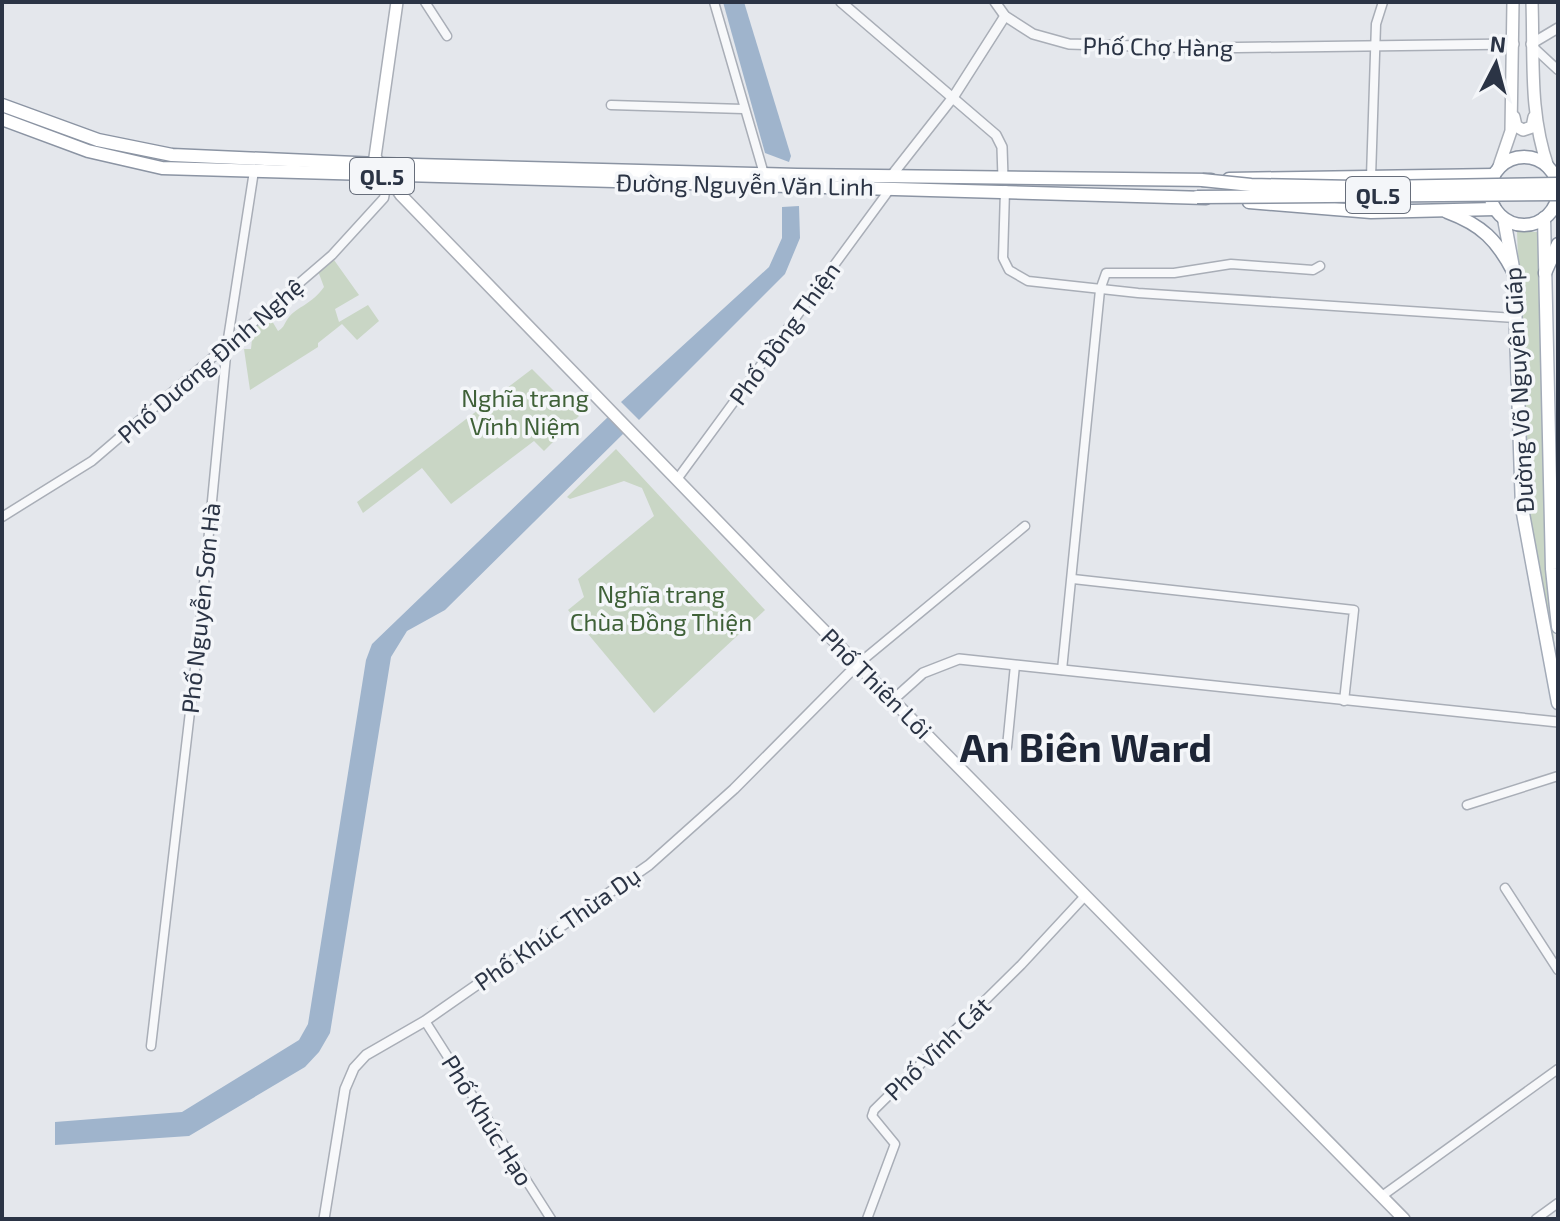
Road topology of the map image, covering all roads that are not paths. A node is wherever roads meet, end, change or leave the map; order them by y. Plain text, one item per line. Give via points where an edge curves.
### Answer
1 (397, 2) edge
2 (425, 2) edge
3 (714, 2) edge
4 (841, 2) edge
5 (995, 2) edge
6 (1383, 2) edge
7 (1513, 2) edge
8 (1532, 2) edge
9 (1005, 16) junction
10 (1558, 28) edge
11 (447, 36) dead end
12 (1514, 44) junction
13 (1531, 45) junction
14 (1376, 46) junction
15 (1558, 70) edge
16 (954, 96) junction
17 (2, 105) edge
18 (611, 105) dead end
19 (743, 109) junction
20 (1513, 109) junction
21 (1535, 109) junction
22 (2, 119) edge
23 (378, 164) junction
24 (254, 171) junction
25 (1496, 172) junction
26 (1554, 174) edge
27 (388, 176) junction
28 (1371, 177) junction
29 (1425, 177) junction
30 (768, 179) junction
31 (1202, 180) junction
32 (892, 182) junction
33 (1004, 184) junction
34 (1558, 194) edge
35 (1197, 197) junction
36 (1435, 209) junction
37 (1552, 211) edge
38 (1499, 214) junction
39 (1558, 244) edge
40 (1320, 266) dead end
41 (1514, 273) junction
42 (1545, 273) junction
43 (1100, 290) junction
44 (1515, 318) junction
45 (227, 345) junction
46 (678, 478) junction
47 (2, 517) edge
48 (1025, 526) dead end
49 (1073, 579) junction
50 (1558, 627) edge
51 (858, 664) junction
52 (1015, 665) junction
53 (1062, 670) junction
54 (894, 699) junction
55 (1344, 701) junction
56 (1558, 703) edge
57 (1558, 722) edge
58 (1007, 747) dead end
59 (1558, 776) edge
60 (1467, 805) dead end
61 (1505, 888) dead end
62 (1085, 896) junction
63 (1558, 970) edge
64 (425, 1021) junction
65 (151, 1046) dead end
66 (1558, 1069) edge
67 (1382, 1196) junction
68 (1558, 1203) edge
69 (324, 1219) edge
70 (551, 1219) edge
71 (867, 1219) edge
72 (1404, 1219) edge
73 (1536, 1219) edge

1 - 23 main road via 383,83
2 - 11 street
3 - 19 street
4 - 16 street
5 - 9 street
6 - 14 street
7 - 12 main road
8 - 13 main road
9 - 14 street, Phố Chợ Hàng via 1050,41 1069,44
9 - 16 street
10 - 13 street
12 - 14 street, Phố Chợ Hàng
12 - 20 main road
13 - 15 street
13 - 21 main road
14 - 28 street
16 - 32 street
16 - 33 street via 1000,140
17 - 23 main road, Đường Nguyễn Văn Linh / QL.5 via 98,140 172,155
18 - 19 street
19 - 30 street
20 - 21 main road via 1516,126 1523,130 1532,127
20 - 25 main road
21 - 26 main road via 1537,137
22 - 24 main road, Đường Nguyễn Văn Linh / QL.5 via 88,151 162,168
23 - 27 main road, Phố Thiên Lôi
23 - 30 main road, Đường Nguyễn Văn Linh / QL.5
24 - 27 main road, Đường Nguyễn Văn Linh / QL.5
24 - 45 street, Phố Nguyễn Sơn Hà
25 - 26 main road via 1522,157
25 - 29 main road, Đường Nguyễn Văn Linh / QL.5
25 - 38 main road via 1490,192
26 - 31 main road, QL.5, bridge via 1371,187
26 - 37 main road via 1558,190
27 - 30 main road, Đường Nguyễn Văn Linh / QL.5
27 - 45 street, Phố Dương Đình Nghệ via 384,198 346,242
27 - 46 main road, Phố Thiên Lôi via 477,278
28 - 29 main road, Đường Nguyễn Văn Linh / QL.5
28 - 31 main road, Đường Nguyễn Văn Linh / QL.5
29 - 36 main road via 1440,192
30 - 32 main road, Đường Nguyễn Văn Linh / QL.5
31 - 33 main road, Đường Nguyễn Văn Linh / QL.5
32 - 33 main road, Đường Nguyễn Văn Linh / QL.5
32 - 46 street, Phố Đồng Thiện
33 - 35 main road, Đường Nguyễn Văn Linh / QL.5
33 - 43 street via 1003,258 1009,270 1028,281
34 - 35 main road, QL.5, bridge
35 - 36 main road, Đường Nguyễn Văn Linh / QL.5 via 1371,212
36 - 38 main road, Đường Nguyễn Văn Linh / QL.5
36 - 41 main road via 1486,230
37 - 38 main road via 1528,225
37 - 42 main road, Đường Võ Nguyên Giáp
38 - 41 main road, Đường Võ Nguyên Giáp
39 - 42 main road
40 - 43 street via 1313,270 1231,264 1174,273 1110,271
41 - 44 main road, Đường Võ Nguyên Giáp
42 - 50 main road, Đường Võ Nguyên Giáp
43 - 44 street
43 - 49 street
44 - 56 main road, Đường Võ Nguyên Giáp via 1522,508
45 - 47 street, Phố Dương Đình Nghệ via 92,461
45 - 65 street, Phố Nguyễn Sơn Hà
46 - 51 main road, Phố Thiên Lôi
48 - 51 street
49 - 53 street
49 - 55 street via 1354,610
51 - 54 main road, Phố Thiên Lôi
51 - 64 street, Phố Khúc Thừa Dụ via 734,789 649,865
52 - 53 street
52 - 54 street via 959,659 923,673
52 - 58 street
53 - 55 street
54 - 62 main road, Phố Thiên Lôi
55 - 57 street
59 - 60 street
61 - 63 street
62 - 67 main road, Phố Thiên Lôi
62 - 71 street, Phố Vĩnh Cát via 874,1110 872,1116 895,1144
64 - 69 street, Phố Khúc Thừa Dụ via 366,1055 354,1068 345,1089
64 - 70 street, Phố Khúc Hạo
66 - 67 street
67 - 72 main road, Phố Thiên Lôi
68 - 73 street

